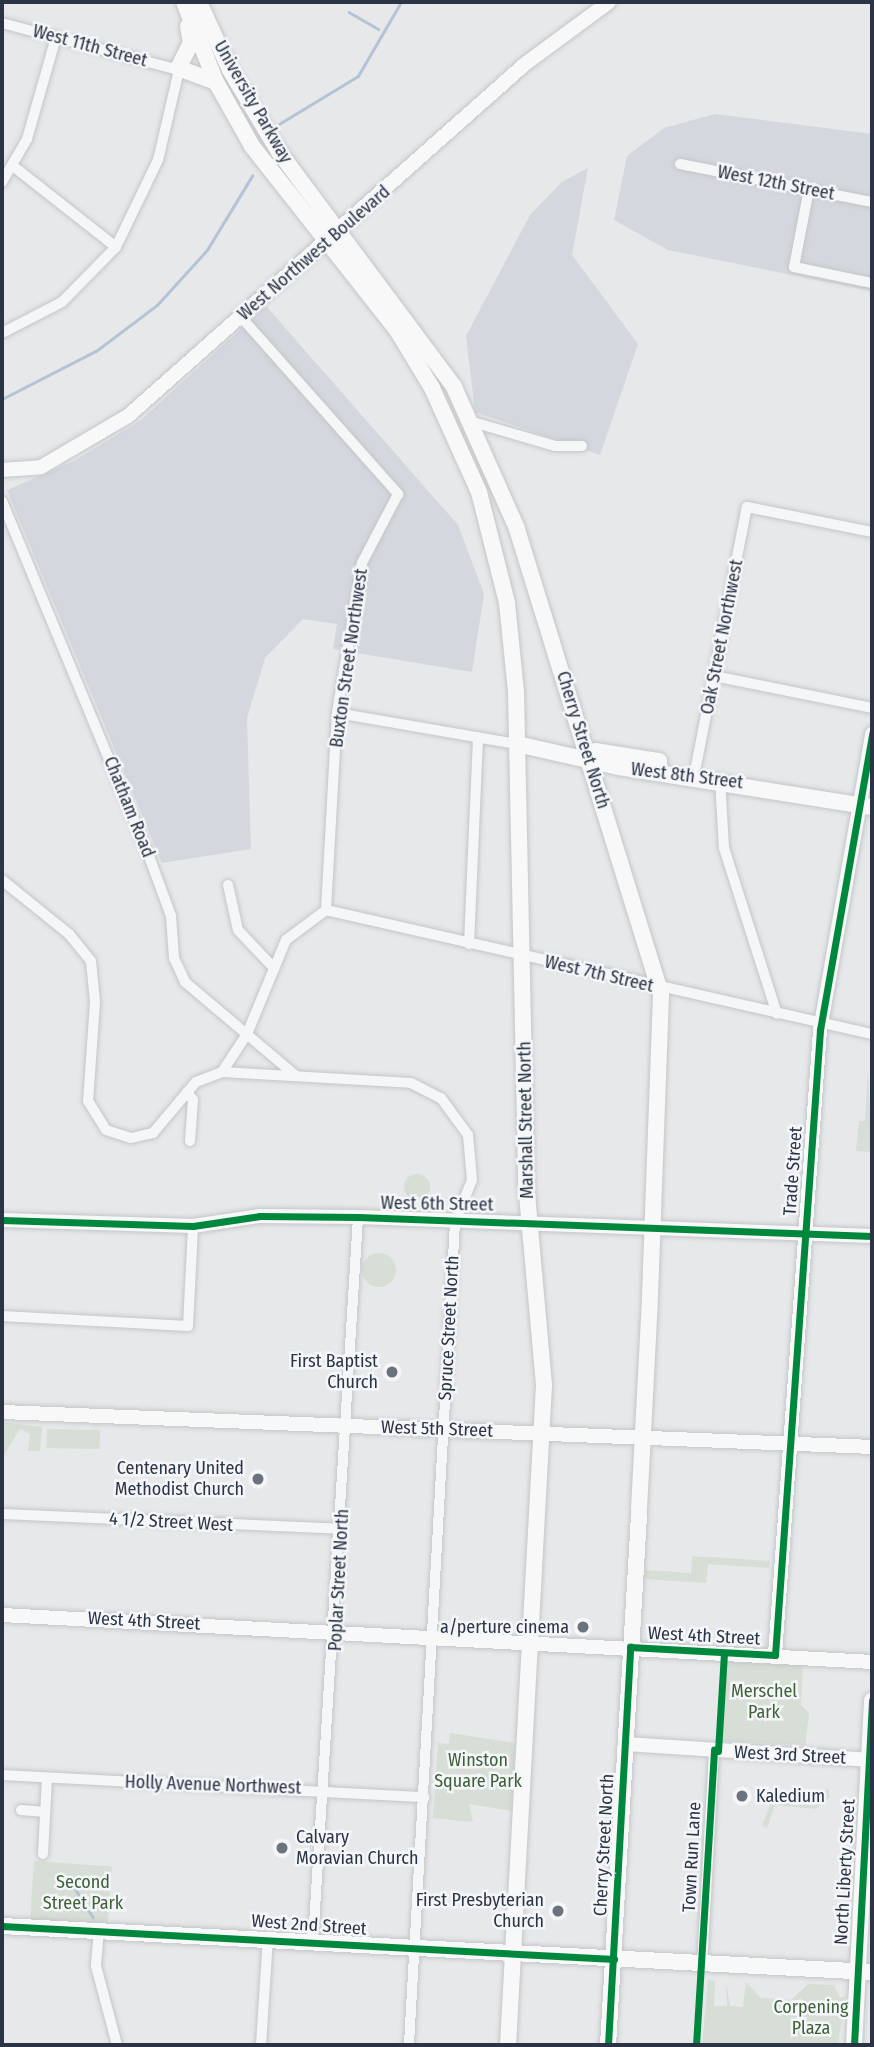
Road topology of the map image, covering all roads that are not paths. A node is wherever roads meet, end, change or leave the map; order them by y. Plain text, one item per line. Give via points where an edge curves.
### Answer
1 (609, 2) edge
2 (190, 5) edge
3 (2, 23) edge
4 (56, 37) junction
5 (179, 70) junction
6 (216, 82) junction
7 (680, 164) dead end
8 (13, 166) junction
9 (2, 182) edge
10 (809, 189) junction
11 (872, 202) edge
12 (340, 231) junction
13 (327, 242) junction
14 (116, 247) junction
15 (872, 283) edge
16 (241, 317) junction
17 (2, 333) edge
18 (473, 422) junction
19 (582, 446) dead end
20 (2, 470) edge
21 (2, 501) edge
22 (872, 532) edge
23 (714, 676) junction
24 (872, 708) edge
25 (337, 713) junction
26 (872, 734) edge
27 (478, 737) junction
28 (517, 744) junction
29 (587, 753) junction
30 (696, 766) junction
31 (619, 767) junction
32 (720, 779) junction
33 (599, 794) junction
34 (866, 801) edge
35 (2, 880) edge
36 (228, 885) dead end
37 (326, 910) junction
38 (469, 944) junction
39 (522, 956) junction
40 (271, 965) junction
41 (659, 987) junction
42 (777, 1014) junction
43 (821, 1024) junction
44 (247, 1034) junction
45 (872, 1034) edge
46 (222, 1072) junction
47 (296, 1075) junction
48 (187, 1092) junction
49 (190, 1141) dead end
50 (358, 1217) junction
51 (2, 1220) edge
52 (529, 1220) junction
53 (455, 1222) junction
54 (652, 1225) junction
55 (193, 1227) junction
56 (805, 1231) junction
57 (872, 1236) edge
58 (2, 1316) edge
59 (2, 1412) edge
60 (347, 1426) junction
61 (443, 1429) junction
62 (542, 1433) junction
63 (643, 1438) junction
64 (789, 1443) junction
65 (872, 1447) edge
66 (2, 1514) edge
67 (341, 1529) junction
68 (2, 1615) edge
69 (337, 1630) junction
70 (434, 1635) junction
71 (531, 1642) junction
72 (630, 1647) junction
73 (775, 1655) junction
74 (872, 1662) edge
75 (872, 1700) edge
76 (625, 1744) junction
77 (714, 1750) junction
78 (870, 1760) edge
79 (2, 1775) edge
80 (47, 1778) junction
81 (325, 1790) junction
82 (424, 1797) junction
83 (21, 1810) dead end
84 (45, 1812) junction
85 (43, 1854) dead end
86 (2, 1926) edge
87 (99, 1930) junction
88 (268, 1938) junction
89 (313, 1941) junction
90 (415, 1948) junction
91 (514, 1954) junction
92 (614, 1959) junction
93 (702, 1966) junction
94 (864, 1973) edge
95 (117, 2045) edge
96 (261, 2045) edge
97 (409, 2045) edge
98 (508, 2045) edge
99 (608, 2045) edge
100 (854, 2045) edge

1 - 12 main road, West Northwest Boulevard via 525,64
2 - 5 main road via 191,43
2 - 6 main road, University Parkway
2 - 12 main road, University Parkway via 265,131
3 - 4 street, West 11th Street
4 - 5 street, West 11th Street
4 - 8 street via 34,119
5 - 6 main road
5 - 14 street via 159,160
6 - 13 main road, University Parkway via 266,166
7 - 10 street, West 12th Street
8 - 9 street
8 - 14 street
10 - 11 street, West 12th Street
10 - 15 street via 794,267
12 - 13 main road, West Northwest Boulevard
12 - 18 main road, Cherry Street North via 427,345
13 - 16 main road, West Northwest Boulevard
13 - 28 main road, Marshall Street North via 410,349 471,471 508,603
14 - 17 street via 62,302
16 - 20 main road, West Northwest Boulevard via 89,442 33,469
16 - 25 street, Buxton Street Northwest via 398,494 362,564
18 - 19 street via 555,446
18 - 29 main road, Cherry Street North via 516,526
21 - 44 street, Chatham Road via 163,893 178,968 199,1000
22 - 23 street, Oak Street Northwest via 747,508
23 - 24 street
23 - 30 street, Oak Street Northwest
25 - 27 street, West 8th Street
25 - 37 street, Buxton Street Northwest
26 - 34 main road, Trade Street
27 - 28 street, West 8th Street
27 - 38 street
28 - 29 main road, West 8th Street
28 - 39 main road, Marshall Street North
29 - 30 main road, West 8th Street
29 - 31 main road, West 8th Street
29 - 33 main road, Cherry Street North
30 - 34 main road, West 8th Street
31 - 32 main road, West 8th Street
31 - 33 main road
32 - 34 main road, West 8th Street
32 - 42 street via 724,848
33 - 41 main road, Cherry Street North
34 - 43 main road, Trade Street
35 - 48 street via 69,934 91,961 96,987 88,1101 100,1125 124,1138 146,1136 170,1120
36 - 40 street via 238,930
37 - 38 street, West 7th Street
37 - 40 street via 296,928
38 - 39 street, West 7th Street
39 - 41 street, West 7th Street
39 - 52 main road, Marshall Street North
40 - 44 street
41 - 42 street, West 7th Street
41 - 54 main road, Cherry Street North
42 - 43 street, West 7th Street
43 - 45 street, West 7th Street
43 - 56 main road, Trade Street
44 - 46 street
44 - 47 street, Chatham Road
46 - 47 street
46 - 48 street
47 - 53 street, Spruce Street North via 422,1086 460,1120 474,1170
48 - 49 street via 193,1100
50 - 53 main road, West 6th Street
50 - 55 main road, West 6th Street via 260,1216
50 - 60 street, Poplar Street North
51 - 55 main road, West 6th Street
52 - 53 main road, West 6th Street
52 - 54 main road, West 6th Street
52 - 62 main road, Marshall Street North via 543,1346
53 - 61 street, Spruce Street North
54 - 56 main road, West 6th Street
54 - 63 main road, Cherry Street North
55 - 58 street via 188,1326
56 - 57 main road, West 6th Street
56 - 64 main road, Trade Street
59 - 60 main road, West 5th Street
60 - 61 main road, West 5th Street
60 - 67 street, Poplar Street North
61 - 62 main road, West 5th Street
61 - 70 street, Spruce Street North
62 - 63 main road, West 5th Street
62 - 71 main road, Marshall Street North
63 - 64 main road, West 5th Street
63 - 72 main road, Cherry Street North
64 - 65 main road, West 5th Street
64 - 73 main road, Trade Street
66 - 67 street, 4 1/2 Street West
67 - 69 street, Poplar Street North
68 - 69 main road, West 4th Street
69 - 70 main road, West 4th Street
69 - 81 street, Poplar Street North
70 - 71 main road, West 4th Street
70 - 82 street, Spruce Street North
71 - 72 main road, West 4th Street
71 - 91 main road, Marshall Street North
72 - 73 main road, West 4th Street
72 - 76 main road, Cherry Street North
73 - 74 main road, West 4th Street
75 - 78 main road, North Liberty Street
76 - 77 main road, West 3rd Street
76 - 92 main road, Cherry Street North
77 - 78 main road, West 3rd Street
77 - 93 street, Town Run Lane
78 - 94 main road, North Liberty Street
79 - 80 street, Holly Avenue Northwest
80 - 81 street, Holly Avenue Northwest
80 - 84 street
81 - 82 street, Holly Avenue Northwest
81 - 89 street, Poplar Street North
82 - 90 street, Spruce Street North
83 - 84 street
84 - 85 street
86 - 87 main road, West 2nd Street
87 - 88 main road, West 2nd Street
87 - 95 street via 96,1966
88 - 89 main road, West 2nd Street
88 - 96 street
89 - 90 main road, West 2nd Street
90 - 91 main road, West 2nd Street
90 - 97 street, Spruce Street North
91 - 92 main road, West 2nd Street
91 - 98 main road, Marshall Street North
92 - 93 main road, West 2nd Street
92 - 99 main road, Cherry Street North
93 - 94 main road, West 2nd Street
94 - 100 main road, North Liberty Street

